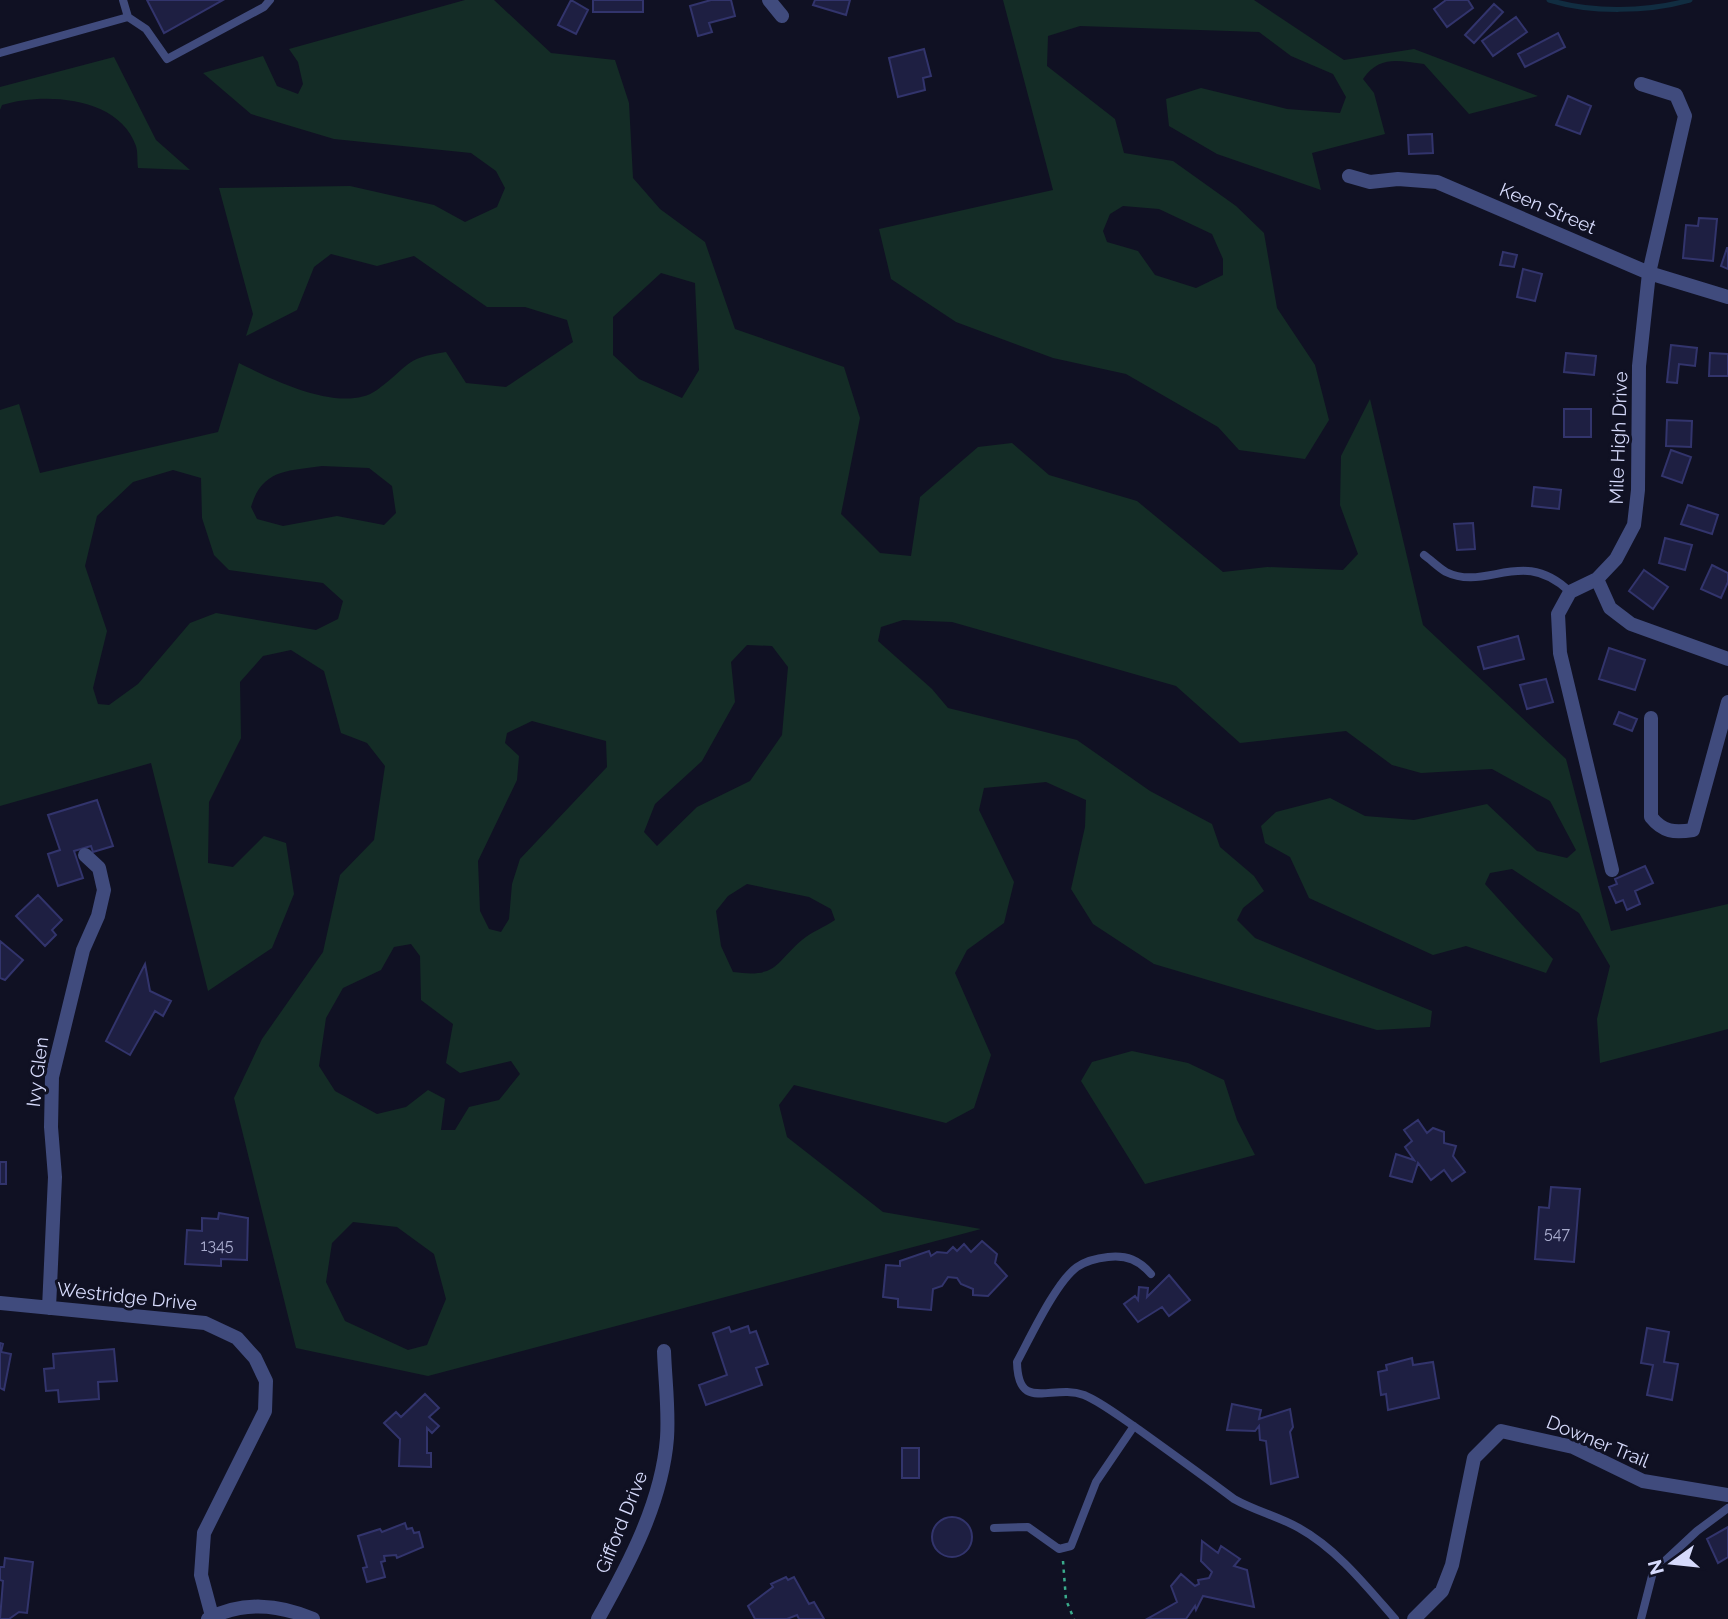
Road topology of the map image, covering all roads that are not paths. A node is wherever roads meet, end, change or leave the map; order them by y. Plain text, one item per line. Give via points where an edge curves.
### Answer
1 (123, 0) edge
2 (270, 0) edge
3 (769, 0) edge
4 (782, 16) dead end
5 (128, 17) junction
6 (0, 53) edge
7 (1641, 84) dead end
8 (1349, 176) dead end
9 (1649, 273) junction
10 (1728, 297) edge
11 (1424, 555) dead end
12 (1597, 579) junction
13 (1570, 592) junction
14 (1728, 659) edge
15 (1728, 702) edge
16 (1651, 718) dead end
17 (85, 855) dead end
18 (1612, 870) dead end
19 (1151, 1274) dead end
20 (0, 1303) edge
21 (49, 1307) junction
22 (664, 1351) dead end
23 (1134, 1426) junction
24 (1728, 1495) edge
25 (1728, 1508) edge
26 (994, 1528) dead end
27 (210, 1618) edge
28 (313, 1619) edge
29 (598, 1619) edge
30 (1395, 1619) edge
31 (1415, 1619) edge
32 (1642, 1619) edge

1 - 5 lane
2 - 5 lane via 167,59 146,29
3 - 4 street
5 - 6 lane
7 - 9 street, Mile High Drive via 1675,95 1685,116
8 - 9 street, Keen Street via 1370,182 1398,178 1437,182
9 - 10 street, Keen Street
9 - 12 street, Mile High Drive via 1639,366 1634,525 1616,559
11 - 13 lane via 1448,572 1479,577 1511,569 1534,572 1557,579
12 - 13 street, Mile High Drive
12 - 14 street via 1609,608 1631,624
13 - 18 street via 1558,614 1560,653
15 - 16 street via 1693,830 1675,833 1660,828 1651,817
17 - 21 street, Ivy Glen via 99,868 104,890 83,950 52,1077 55,1178
19 - 23 lane via 1126,1256 1079,1265 1062,1284 1017,1362 1022,1389 1031,1394 1082,1394
20 - 21 street, Westridge Drive
21 - 27 street, Westridge Drive via 205,1323 237,1338 255,1357 265,1381 265,1411 204,1533 201,1575
22 - 29 street, Gifford Drive via 667,1440 659,1484 638,1539
23 - 26 lane via 1096,1482 1071,1546 1063,1548 1028,1527
23 - 30 lane via 1243,1504 1310,1535 1366,1585
24 - 31 street, Downer Trail via 1643,1481 1573,1447 1501,1431 1474,1458 1452,1565 1442,1591
25 - 32 lane via 1653,1572
27 - 28 street via 258,1605 288,1608

